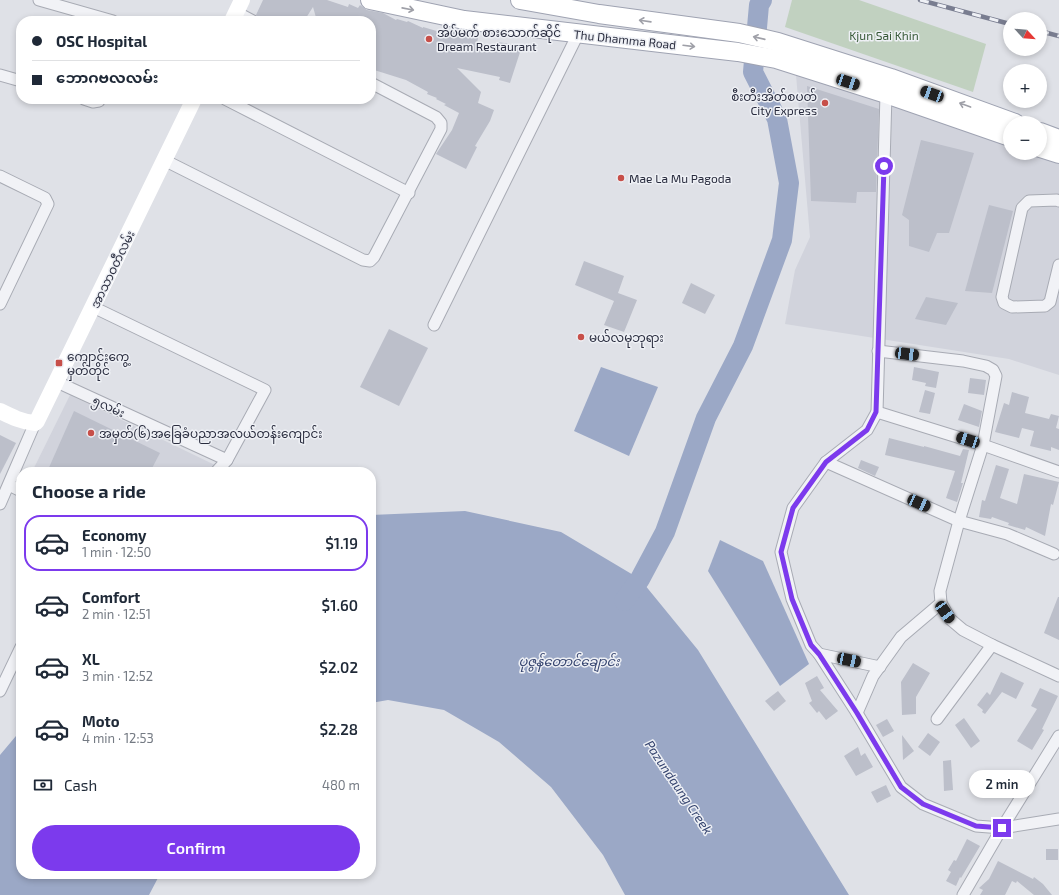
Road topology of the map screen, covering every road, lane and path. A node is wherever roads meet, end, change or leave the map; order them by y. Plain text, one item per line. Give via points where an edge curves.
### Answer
1 (39, 0) edge
2 (370, 0) edge
3 (520, 0) edge
4 (95, 16) edge
5 (578, 34) junction
6 (777, 50) junction
7 (0, 75) edge
8 (16, 80) edge
9 (376, 86) edge
10 (888, 86) junction
11 (192, 104) edge
12 (235, 104) edge
13 (986, 121) junction
14 (1003, 122) edge
15 (1003, 132) edge
16 (1047, 135) edge
17 (1059, 139) edge
18 (1047, 150) edge
19 (1059, 154) edge
20 (164, 160) junction
21 (0, 176) edge
22 (408, 193) junction
23 (1058, 198) edge
24 (1059, 265) edge
25 (0, 304) edge
26 (93, 307) junction
27 (434, 326) dead end
28 (878, 351) junction
29 (57, 382) junction
30 (0, 411) edge
31 (876, 412) junction
32 (35, 423) junction
33 (983, 445) junction
34 (227, 460) junction
35 (826, 462) junction
36 (17, 467) edge
37 (221, 467) edge
38 (16, 468) edge
39 (1059, 472) edge
40 (9, 485) junction
41 (16, 488) edge
42 (0, 504) edge
43 (959, 521) junction
44 (1054, 554) dead end
45 (941, 603) junction
46 (992, 645) junction
47 (819, 654) junction
48 (16, 657) edge
49 (880, 667) junction
50 (1059, 676) edge
51 (0, 691) edge
52 (857, 713) junction
53 (937, 719) dead end
54 (1059, 736) edge
55 (1059, 819) edge
56 (1002, 828) junction
57 (963, 895) edge

1 - 4 street
2 -> 5 main road, Thu Dhamma Road via 464,20
6 -> 3 main road, Thu Dhamma Road via 740,34
5 -> 6 main road, Thu Dhamma Road via 738,52
5 - 27 street
6 - 10 main road
7 - 8 street
9 - 22 street via 441,123 441,129
10 - 13 main road
10 - 28 street
11 - 20 main road, အာသာဝတီလမ်း
12 - 22 street
13 - 14 main road
13 - 15 main road
16 - 17 main road
18 - 19 main road
20 - 22 street via 363,260 370,261
20 - 26 main road, အာသာဝတီလမ်း
21 - 25 street via 45,198 48,204
23 - 24 street via 1030,201 1022,208 1002,297 1004,303 1012,307 1045,306 1050,302
26 - 29 main road, အာသာဝတီလမ်း
26 - 34 street via 265,390
28 - 31 street
28 - 33 street via 963,361 993,370 996,376
29 - 32 main road, အာသာဝတီလမ်း
29 - 34 street, ၅လမ်း
30 - 32 main road via 19,420
31 - 33 street
31 - 35 street via 867,430
32 - 36 street
33 - 39 street
33 - 43 street
34 - 37 street
35 - 43 street
35 - 47 street via 793,508 781,552 792,599 811,645
38 - 40 street
40 - 41 street
40 - 42 street
43 - 44 street via 1007,534
43 - 45 street via 940,591
45 - 46 street via 950,619 963,630
45 - 49 street via 902,637
46 - 50 street
46 - 53 street
47 - 49 street
47 - 52 street
48 - 51 street
49 - 52 street via 873,676
52 - 56 street via 901,787 923,804 976,826
54 - 56 street
55 - 56 street
56 - 57 street

